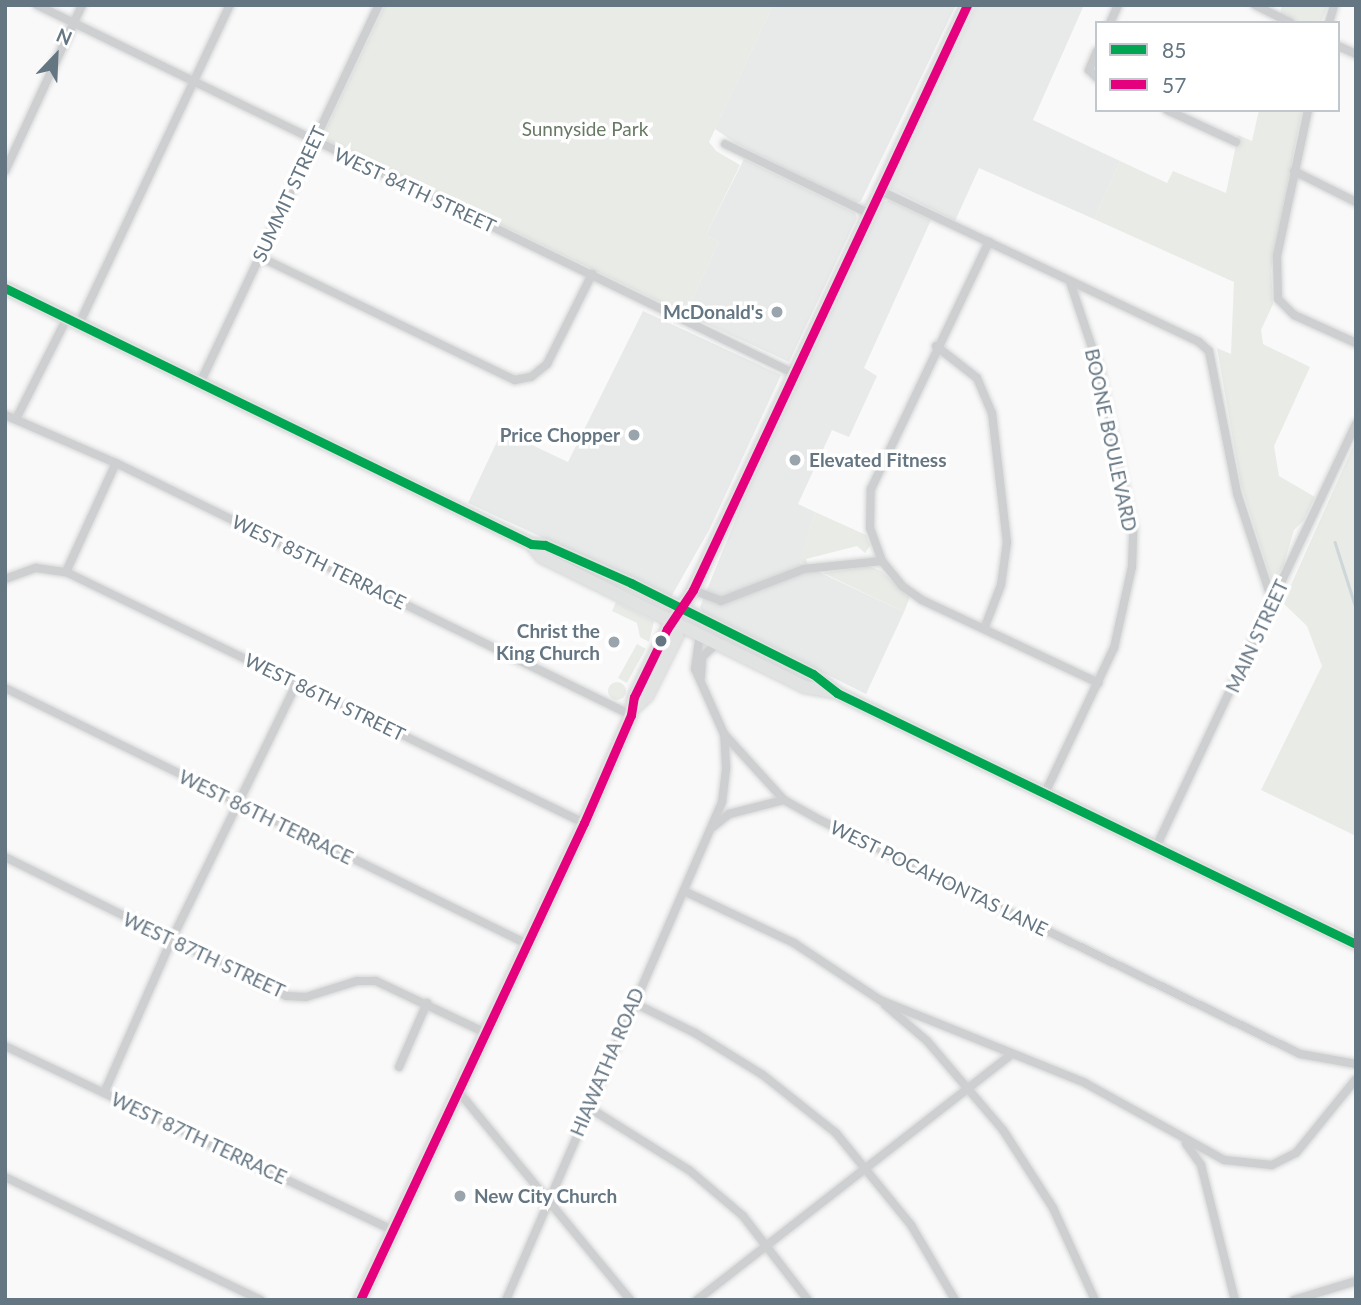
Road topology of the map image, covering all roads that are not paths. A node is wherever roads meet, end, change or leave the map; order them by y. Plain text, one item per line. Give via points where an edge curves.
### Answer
1 (37, 5) edge
2 (82, 5) edge
3 (230, 5) edge
4 (379, 5) edge
5 (968, 5) edge
6 (1118, 5) edge
7 (1255, 5) edge
8 (1111, 21) edge
9 (1287, 21) edge
10 (73, 23) junction
11 (1340, 47) edge
12 (1356, 54) edge
13 (1095, 56) edge
14 (1094, 77) edge
15 (194, 82) junction
16 (1171, 112) edge
17 (1308, 112) edge
18 (314, 142) junction
19 (1236, 142) dead end
20 (725, 144) dead end
21 (5, 171) edge
22 (1294, 171) junction
23 (881, 191) junction
24 (1356, 202) edge
25 (870, 214) junction
26 (989, 243) junction
27 (260, 257) junction
28 (592, 274) junction
29 (1070, 282) junction
30 (5, 288) edge
31 (67, 317) junction
32 (79, 324) junction
33 (1356, 344) edge
34 (936, 346) junction
35 (795, 374) junction
36 (200, 383) junction
37 (5, 415) edge
38 (17, 417) junction
39 (1356, 424) edge
40 (116, 463) junction
41 (531, 544) junction
42 (883, 561) junction
43 (66, 572) junction
44 (5, 579) edge
45 (693, 590) junction
46 (1273, 603) junction
47 (682, 609) junction
48 (675, 621) junction
49 (984, 629) junction
50 (700, 634) junction
51 (718, 642) junction
52 (701, 677) junction
53 (297, 683) junction
54 (1098, 683) junction
55 (5, 688) edge
56 (837, 693) junction
57 (633, 711) junction
58 (724, 734) junction
59 (1045, 793) junction
60 (784, 800) junction
61 (238, 803) junction
62 (584, 823) junction
63 (713, 827) junction
64 (1156, 847) junction
65 (5, 857) edge
66 (684, 891) junction
67 (171, 941) junction
68 (527, 944) junction
69 (1356, 944) edge
70 (880, 1000) junction
71 (632, 1002) junction
72 (428, 1003) junction
73 (485, 1033) junction
74 (5, 1046) edge
75 (1009, 1056) junction
76 (1356, 1064) edge
77 (398, 1067) dead end
78 (1356, 1079) edge
79 (970, 1090) junction
80 (458, 1091) junction
81 (104, 1093) junction
82 (588, 1107) junction
83 (1184, 1141) junction
84 (870, 1169) junction
85 (5, 1177) edge
86 (548, 1199) junction
87 (393, 1230) junction
88 (769, 1245) junction
89 (1356, 1282) edge
90 (261, 1300) edge
91 (360, 1300) edge
92 (506, 1300) edge
93 (629, 1300) edge
94 (697, 1300) edge
95 (808, 1300) edge
96 (955, 1300) edge
97 (1095, 1300) edge
98 (1235, 1300) edge
99 (1294, 1300) edge

1 - 10 street, WEST 84TH STREET
2 - 10 street
3 - 15 street
4 - 18 street, SUMMIT STREET
5 - 23 main road
6 - 8 street
7 - 9 street
10 - 15 street, WEST 84TH STREET
10 - 21 street
11 - 12 street
13 - 14 street via 1089,70
15 - 18 street, WEST 84TH STREET
15 - 32 street
16 - 19 street
17 - 22 street
18 - 27 street, SUMMIT STREET
18 - 28 street, WEST 84TH STREET
20 - 25 street
22 - 24 street
22 - 33 street via 1277,256 1278,299 1294,315
23 - 25 main road
23 - 26 street
25 - 35 main road
26 - 29 street
26 - 34 street
27 - 28 street via 505,378 525,378 547,364
27 - 36 street, SUMMIT STREET
28 - 35 street, WEST 84TH STREET
29 - 46 street via 1199,342 1211,356 1237,493
29 - 54 street, BOONE BOULEVARD via 1099,368 1133,528 1126,611
30 - 31 main road
31 - 32 main road
31 - 38 street
32 - 36 main road
34 - 42 street via 871,489 870,528
34 - 49 street via 977,378 992,413 1007,542 1001,585
35 - 45 main road
36 - 41 main road
37 - 38 street, WEST 85TH TERRACE
38 - 40 street, WEST 85TH TERRACE
39 - 46 street, MAIN STREET
40 - 43 street
40 - 57 street, WEST 85TH TERRACE
41 - 47 main road via 545,545
41 - 48 main road via 542,557
42 - 45 street via 804,569 721,601
42 - 49 street via 902,586 922,600
43 - 44 street via 36,568
43 - 53 street, WEST 86TH STREET
45 - 47 main road
46 - 64 street, MAIN STREET
47 - 48 main road
47 - 56 main road via 813,674
48 - 50 main road
48 - 57 main road via 677,636 647,696
49 - 54 street
50 - 51 main road
50 - 52 street, HIAWATHA ROAD via 694,662
51 - 52 street via 702,657
51 - 56 main road via 805,687
52 - 58 street, HIAWATHA ROAD
53 - 61 street
53 - 62 street, WEST 86TH STREET
54 - 59 street, BOONE BOULEVARD
55 - 61 street, WEST 86TH TERRACE
56 - 59 main road
57 - 62 main road
58 - 60 street, WEST POCAHONTAS LANE
58 - 63 street, HIAWATHA ROAD via 726,767
59 - 64 main road
60 - 63 street via 729,814
60 - 76 street, WEST POCAHONTAS LANE via 1300,1054
61 - 67 street
61 - 68 street, WEST 86TH TERRACE
62 - 68 main road
63 - 66 street, HIAWATHA ROAD
64 - 69 main road
65 - 67 street, WEST 87TH STREET
66 - 70 street via 794,943
66 - 71 street, HIAWATHA ROAD
67 - 72 street, WEST 87TH STREET via 286,996 306,997 357,981 376,981
67 - 81 street
68 - 73 main road
70 - 75 street
70 - 79 street via 927,1041
71 - 82 street, HIAWATHA ROAD
71 - 84 street via 695,1032 763,1075 836,1133
72 - 73 street, WEST 87TH STREET
72 - 77 street
73 - 80 main road
74 - 81 street, WEST 87TH TERRACE
75 - 79 street
75 - 83 street via 1131,1105
78 - 83 street via 1306,1146 1272,1165 1224,1160
79 - 84 street
79 - 97 street via 1003,1130 1053,1208
80 - 86 street
80 - 87 main road
81 - 87 street, WEST 87TH TERRACE
82 - 86 street, HIAWATHA ROAD
82 - 88 street via 689,1170
83 - 98 street via 1201,1165
84 - 88 street
84 - 96 street via 911,1225
85 - 90 street
86 - 92 street, HIAWATHA ROAD
86 - 93 street
87 - 91 main road
88 - 94 street
88 - 95 street
89 - 99 street

